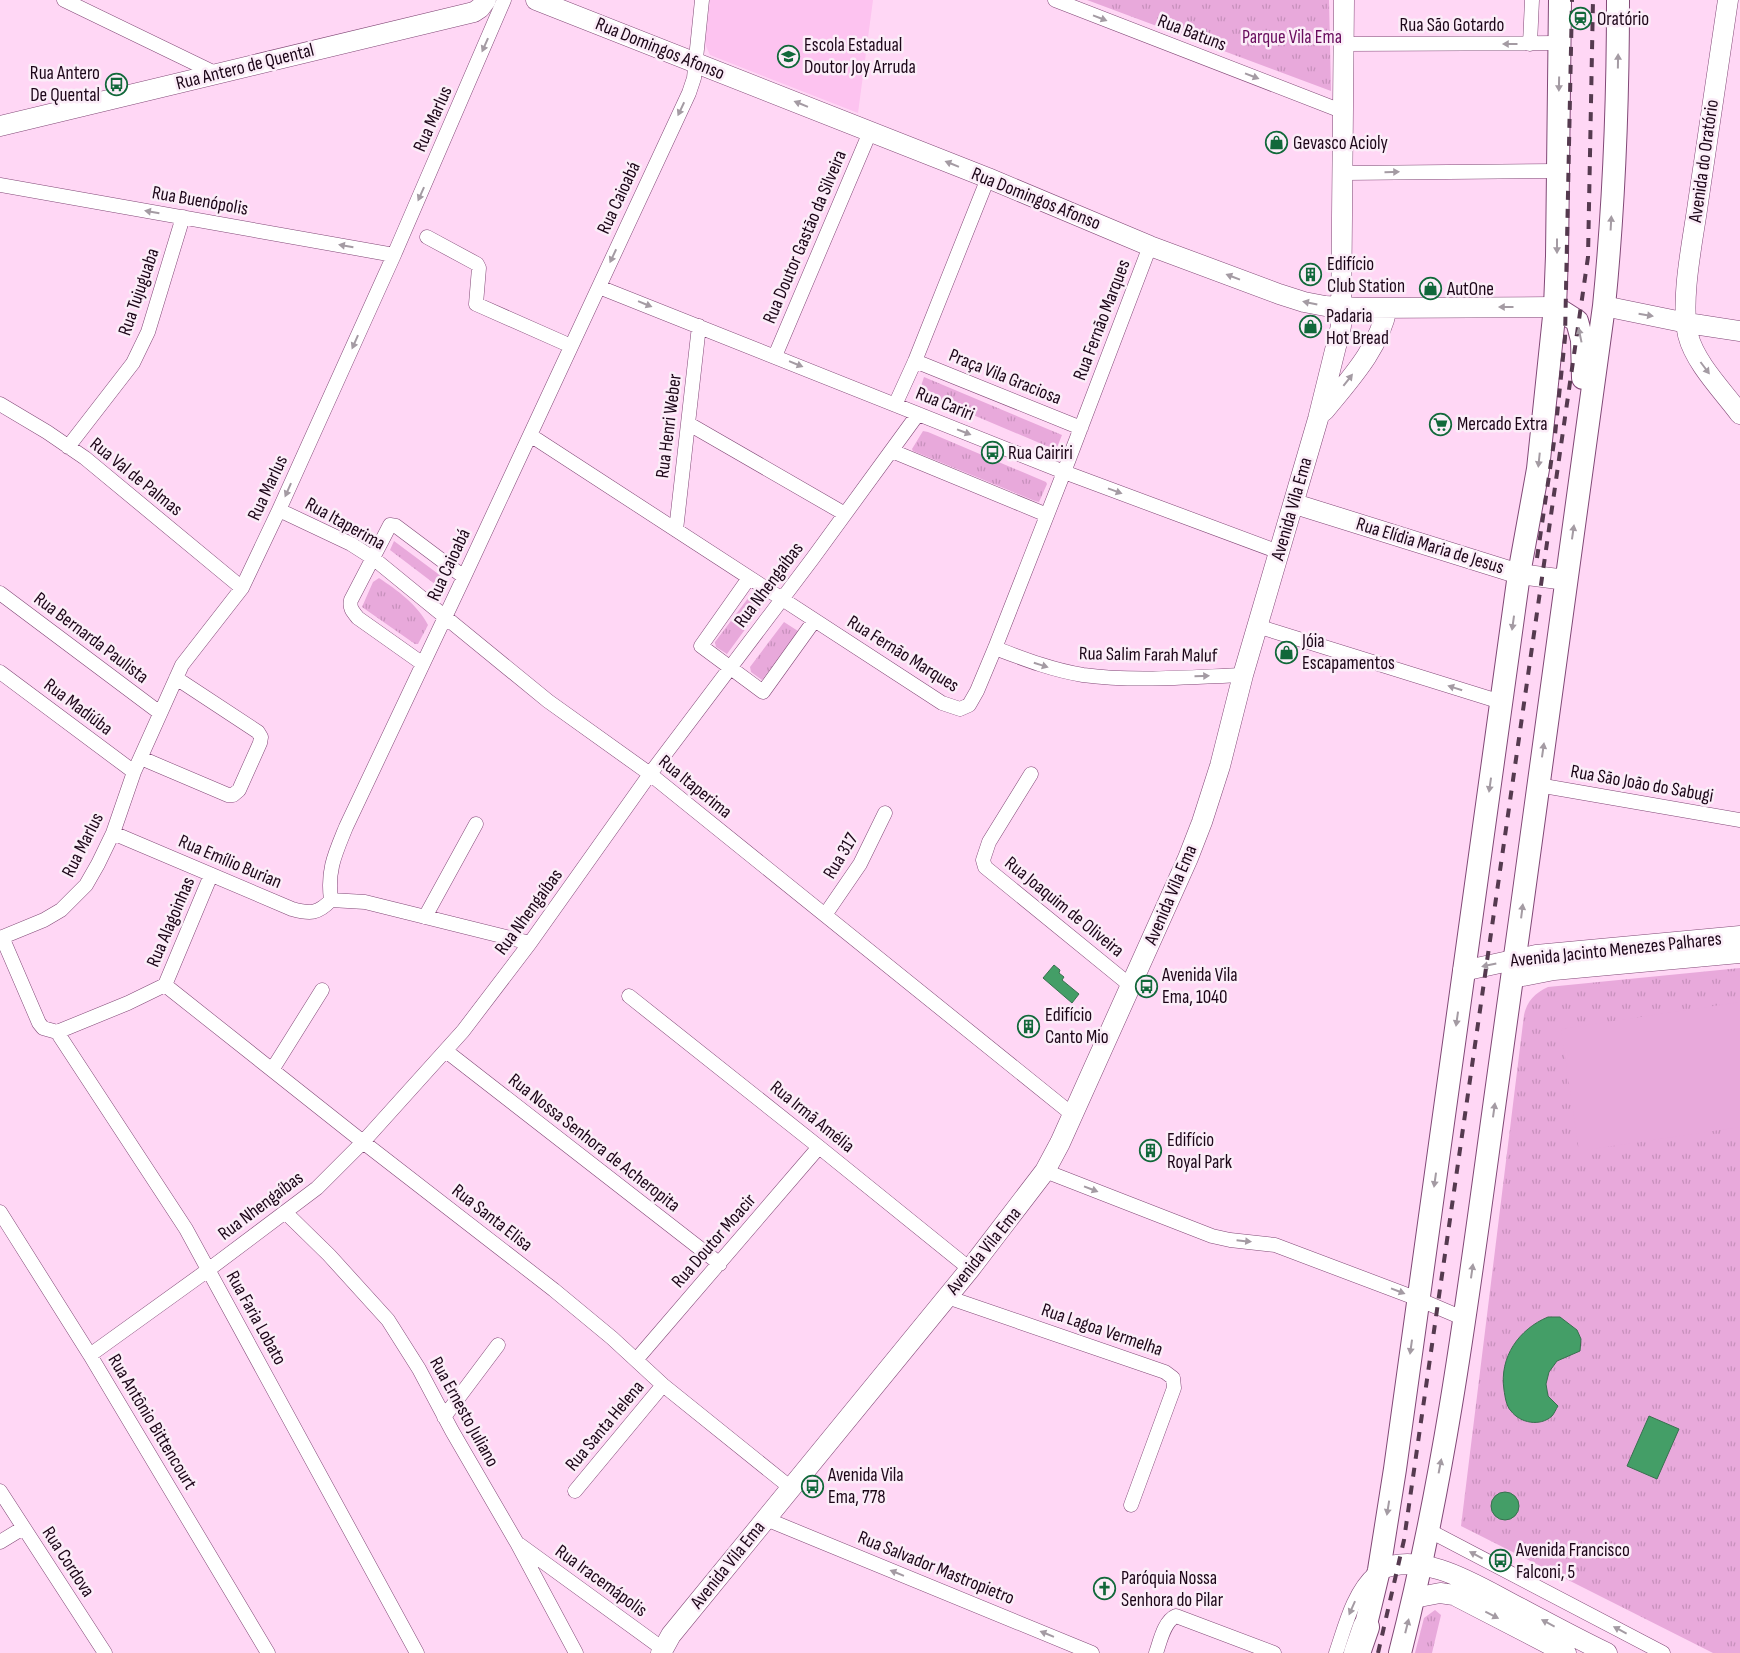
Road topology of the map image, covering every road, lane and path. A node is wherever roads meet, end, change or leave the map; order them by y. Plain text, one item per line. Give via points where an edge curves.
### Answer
1 (64, 0) edge
2 (486, 0) edge
3 (504, 0) edge
4 (536, 0) edge
5 (702, 0) edge
6 (1055, 0) edge
7 (1344, 0) edge
8 (1532, 0) edge
9 (1560, 0) edge
10 (1618, 0) edge
11 (1728, 0) edge
12 (1559, 43) junction
13 (1344, 44) junction
14 (1530, 44) junction
15 (696, 63) junction
16 (217, 74) junction
17 (1344, 112) junction
18 (0, 126) edge
19 (870, 132) junction
20 (1558, 171) junction
21 (1344, 173) junction
22 (988, 178) junction
23 (0, 185) edge
24 (183, 217) junction
25 (428, 237) dead end
26 (1150, 246) junction
27 (394, 255) junction
28 (599, 287) junction
29 (1604, 306) junction
30 (1554, 307) junction
31 (1343, 308) junction
32 (1387, 308) junction
33 (1687, 324) junction
34 (699, 326) junction
35 (1740, 331) edge
36 (570, 346) junction
37 (775, 356) junction
38 (915, 361) junction
39 (0, 404) edge
40 (896, 405) junction
41 (918, 414) junction
42 (1740, 414) edge
43 (1318, 419) junction
44 (689, 424) junction
45 (1081, 428) junction
46 (530, 435) junction
47 (68, 446) junction
48 (892, 451) junction
49 (1581, 471) junction
50 (1064, 472) junction
51 (1294, 504) junction
52 (279, 510) junction
53 (845, 514) junction
54 (1047, 515) junction
55 (676, 530) junction
56 (1280, 552) junction
57 (373, 558) junction
58 (1519, 574) junction
59 (464, 577) junction
60 (748, 578) junction
61 (1566, 580) junction
62 (242, 588) junction
63 (0, 593) edge
64 (782, 600) junction
65 (446, 616) junction
66 (814, 621) junction
67 (1257, 626) junction
68 (995, 648) junction
69 (423, 664) junction
70 (731, 668) junction
71 (0, 672) edge
72 (1243, 675) junction
73 (176, 678) junction
74 (1501, 702) junction
75 (160, 713) junction
76 (141, 758) junction
77 (134, 772) junction
78 (650, 774) junction
79 (1031, 774) dead end
80 (1538, 785) junction
81 (885, 813) dead end
82 (1740, 820) edge
83 (476, 824) dead end
84 (113, 833) junction
85 (211, 875) junction
86 (331, 900) junction
87 (824, 915) junction
88 (425, 917) junction
89 (1740, 936) edge
90 (1, 938) edge
91 (530, 943) junction
92 (1740, 953) edge
93 (1514, 969) junction
94 (1463, 971) junction
95 (165, 985) junction
96 (1131, 986) junction
97 (322, 990) dead end
98 (629, 996) dead end
99 (58, 1032) junction
100 (446, 1051) junction
101 (272, 1070) junction
102 (1073, 1115) junction
103 (363, 1142) junction
104 (819, 1147) junction
105 (1045, 1172) junction
106 (0, 1212) edge
107 (285, 1212) junction
108 (720, 1264) junction
109 (208, 1270) junction
110 (970, 1270) junction
111 (947, 1297) junction
112 (1418, 1299) junction
113 (1465, 1319) junction
114 (498, 1345) dead end
115 (90, 1355) junction
116 (636, 1360) junction
117 (663, 1385) junction
118 (444, 1417) junction
119 (791, 1488) junction
120 (0, 1491) edge
121 (575, 1491) dead end
122 (1131, 1505) dead end
123 (766, 1519) junction
124 (23, 1528) junction
125 (1428, 1530) junction
126 (0, 1542) edge
127 (517, 1543) junction
128 (1421, 1565) junction
129 (1379, 1570) junction
130 (1414, 1598) junction
131 (1366, 1627) joint
132 (1575, 1649) edge
133 (662, 1651) edge
134 (105, 1653) edge
135 (268, 1653) edge
136 (417, 1653) edge
137 (576, 1653) edge
138 (1092, 1653) edge
139 (1156, 1653) edge
140 (1274, 1653) edge
141 (1336, 1653) edge
142 (1358, 1653) edge
143 (1400, 1653) edge
144 (1607, 1653) edge
145 (1663, 1653) edge

1 - 16 street
2 - 16 main road, Rua Antero de Quental via 474,12
3 -> 27 street, Rua Marlus
4 - 15 main road, Rua Domingos Afonso
5 - 15 street, Rua Caioabá
6 -> 17 street, Rua Batuns
7 - 13 main road, Avenida Vila Ema
8 - 14 street
9 - 12 main road
29 -> 10 main road via 1610,255 1618,93
11 - 33 main road, Avenida do Oratório via 1692,246
12 - 14 street, Rua São Gotardo
12 -> 20 main road
14 -> 13 street, Rua São Gotardo
13 - 17 main road, Avenida Vila Ema
19 -> 15 main road, Rua Domingos Afonso
15 -> 28 street, Rua Caioabá via 689,93
16 - 18 main road, Rua Antero de Quental
17 - 21 main road, Avenida Vila Ema
22 -> 19 main road, Rua Domingos Afonso
19 - 37 street, Rua Doutor Gastão da Silveira
21 -> 20 street
20 -> 30 main road
21 - 31 main road, Avenida Vila Ema
22 - 26 main road, Rua Domingos Afonso
22 - 38 street
24 -> 23 street, Rua Buenópolis
27 -> 24 street, Rua Buenópolis
24 - 47 street, Rua Tujuguaba via 148,332 133,363
25 - 36 street via 479,268 476,304
31 -> 26 main road, Rua Domingos Afonso via 1279,294
26 - 45 street, Rua Fernão Marques
27 -> 52 street, Rua Marlus
28 -> 34 street, Rua Cariri
28 - 36 street, Rua Caioabá
29 -> 33 main road
29 - 49 main road
30 -> 32 main road, Rua Domingos Afonso
49 -> 30 main road via 1582,340 1577,321
30 -> 58 main road via 1538,469
31 - 32 main road, Rua Domingos Afonso
31 - 43 main road, Avenida Vila Ema via 1338,342
43 -> 32 main road via 1380,335
33 - 35 main road
33 -> 42 main road, Avenida do Oratório via 1696,356
34 - 37 street, Rua Cariri
34 - 44 street, Rua Henri Weber
36 - 46 street, Rua Caioabá
37 -> 40 street, Rua Cariri
38 - 40 street
38 - 45 street, Praça Vila Graciosa
39 - 47 street, Rua Val de Palmas
40 - 41 street, Rua Cariri
41 - 48 street, Rua Nhengaíbas
41 -> 50 street, Rua Cariri
43 - 51 main road, Avenida Vila Ema
44 - 53 street
44 - 55 street, Rua Henri Weber
45 - 50 street, Rua Fernão Marques
46 - 55 street, Rua Fernão Marques
46 - 59 street, Rua Caioabá
47 - 62 street, Rua Val de Palmas
48 - 53 street, Rua Nhengaíbas
48 - 54 street
61 -> 49 main road
50 - 54 street, Rua Fernão Marques
50 -> 56 street, Rua Cariri
51 - 56 main road, Avenida Vila Ema
51 - 58 main road, Rua Elídia Maria de Jesus
52 - 57 street, Rua Itaperima
52 - 62 street, Rua Marlus
53 - 64 street, Rua Nhengaíbas
54 - 68 street, Rua Fernão Marques
55 - 60 street, Rua Fernão Marques
56 - 67 main road, Avenida Vila Ema
57 - 59 street via 388,528 393,525
57 - 65 street, Rua Itaperima
57 - 69 street via 351,600 353,612
58 - 61 main road, Rua Elídia Maria de Jesus
58 -> 74 main road
59 - 65 street, Rua Caioabá
60 - 64 street, Rua Fernão Marques
60 - 70 street via 701,646
80 -> 61 main road
62 - 73 street, Rua Marlus via 182,665
63 - 75 street, Rua Bernarda Paulista
64 - 66 street, Rua Fernão Marques
64 - 70 street, Rua Nhengaíbas
65 - 69 street, Rua Caioabá
65 - 78 street, Rua Itaperima via 548,701
66 - 68 street, Rua Fernão Marques via 942,703 960,709 969,705
66 - 70 street via 763,692
67 - 72 main road, Avenida Vila Ema
74 -> 67 street
68 -> 72 street, Rua Salim Farah Maluf via 1033,663 1084,675 1151,678
69 - 86 street, Rua Caioabá via 333,859 329,882
70 - 78 street, Rua Nhengaíbas
71 - 77 street, Rua Madiúba
72 - 96 main road, Avenida Vila Ema via 1202,822
73 - 75 street, Rua Marlus
73 - 76 street via 258,732 260,743 243,782 237,793 228,795
74 -> 94 main road
75 - 76 street, Rua Marlus
76 - 77 street, Rua Marlus
77 - 84 street, Rua Marlus
78 - 87 street, Rua Itaperima
78 - 91 street, Rua Nhengaíbas
79 - 96 street, Rua Joaquim de Oliveira via 989,842 983,860 985,867
80 - 82 street, Rua São João do Sabugi
93 -> 80 main road
81 - 87 street, Rua 317 via 860,864
83 - 88 street
84 - 85 street, Rua Emílio Burian
84 - 90 street, Rua Marlus via 86,885 75,898 44,920
85 - 86 street, Rua Emílio Burian via 307,913 324,908
85 - 95 street, Rua Alagoinhas
86 - 88 street via 364,902
87 - 102 street, Rua Itaperima
88 - 91 street
89 - 93 main road, Avenida Jacinto Menezes Palhares via 1536,955
90 - 99 street, Rua Faria Lobato via 39,1022 43,1028
91 - 100 street, Rua Nhengaíbas
92 - 93 main road, Avenida Jacinto Menezes Palhares via 1554,970
93 -> 94 main road, Avenida Jacinto Menezes Palhares
113 -> 93 main road
94 -> 112 main road
95 - 99 street, Rua Alagoinhas
95 - 101 street, Rua Santa Elisa
96 - 102 main road, Avenida Vila Ema
97 - 101 street
98 - 104 street, Rua Irmã Amélia
99 - 109 street, Rua Faria Lobato via 186,1229
100 - 103 street, Rua Nhengaíbas
100 - 108 street, Rua Nossa Senhora de Acheropita
101 - 103 street, Rua Santa Elisa
102 - 105 main road, Avenida Vila Ema
103 - 107 street, Rua Nhengaíbas via 317,1188
103 - 116 street, Rua Santa Elisa via 554,1290
104 - 108 street, Rua Doutor Moacir
104 - 110 street, Rua Irmã Amélia
105 - 110 main road, Avenida Vila Ema
105 -> 112 street via 1212,1236 1275,1245
106 - 115 street, Rua Antônio Bittencourt
107 - 109 street, Rua Nhengaíbas
107 - 118 street, Rua Ernesto Juliano via 388,1320
108 - 116 street, Rua Doutor Moacir
109 - 115 street, Rua Nhengaíbas
109 - 136 street, Rua Faria Lobato
110 - 111 main road, Avenida Vila Ema
111 - 119 main road, Avenida Vila Ema
111 - 122 street, Rua Lagoa Vermelha via 1165,1372 1173,1378 1174,1388
112 - 113 street
112 -> 129 main road
125 -> 113 main road
114 - 118 street
115 - 135 street, Rua Antônio Bittencourt
116 - 117 street, Rua Santa Elisa
117 - 119 street, Rua Santa Elisa
117 - 121 street, Rua Santa Helena
118 - 127 street, Rua Ernesto Juliano
119 - 123 main road, Avenida Vila Ema
120 - 124 street, Rua Cordova
123 - 133 main road, Avenida Vila Ema via 671,1635
138 -> 123 street, Rua Salvador Mastropietro
124 - 126 street
124 - 134 street, Rua Cordova
125 - 128 main road
145 -> 125 street
127 - 133 street, Rua Iracemápolis
127 - 137 street, Rua Ernesto Juliano
128 - 129 main road via 1395,1564
128 - 130 main road
132 -> 128 main road via 1452,1573
129 - 131 main road
129 -> 141 street via 1368,1579 1356,1600
130 -> 132 main road via 1440,1593 1454,1595
143 -> 130 main road
131 - 142 highway
132 - 144 main road
139 - 140 street via 1168,1623 1176,1616

